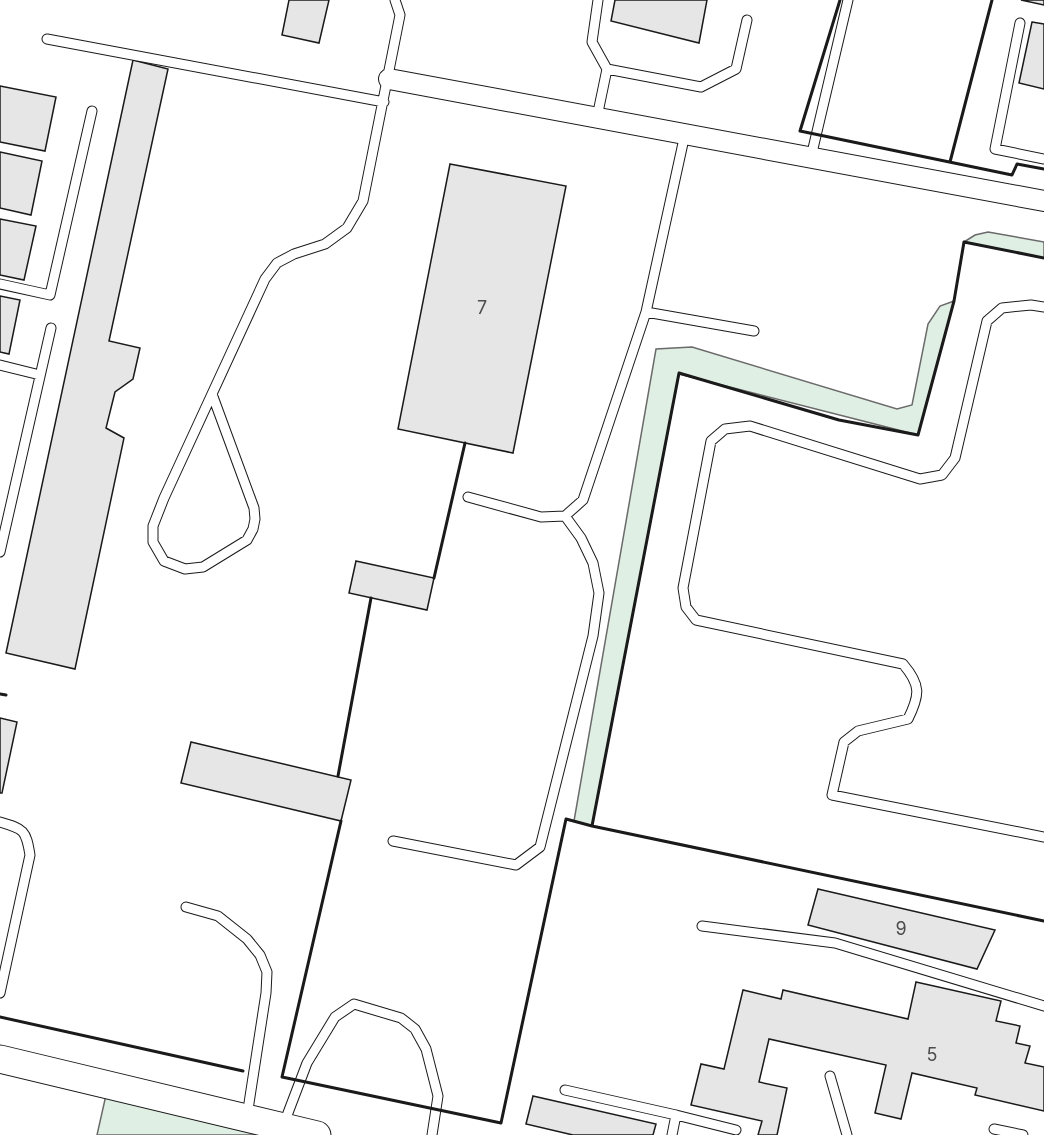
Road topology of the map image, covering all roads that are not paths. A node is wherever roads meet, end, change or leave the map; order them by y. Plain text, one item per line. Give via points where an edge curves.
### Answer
1 (396, 0) edge
2 (598, 0) edge
3 (848, 0) edge
4 (747, 20) dead end
5 (1020, 23) dead end
6 (47, 39) dead end
7 (607, 69) junction
8 (389, 79) junction
9 (384, 102) junction
10 (92, 111) dead end
11 (597, 117) junction
12 (685, 134) junction
13 (811, 157) junction
14 (1044, 159) edge
15 (1044, 201) edge
16 (0, 284) edge
17 (1044, 307) edge
18 (646, 312) junction
19 (51, 328) dead end
20 (754, 331) dead end
21 (0, 366) edge
22 (40, 375) junction
23 (212, 394) junction
24 (468, 497) dead end
25 (565, 516) junction
26 (0, 552) edge
27 (0, 822) edge
28 (1044, 837) edge
29 (393, 841) dead end
30 (186, 907) dead end
31 (702, 926) dead end
32 (0, 993) edge
33 (1044, 1006) edge
34 (0, 1059) edge
35 (830, 1076) dead end
36 (565, 1090) dead end
37 (676, 1115) junction
38 (247, 1118) junction
39 (283, 1127) junction
40 (994, 1129) dead end
41 (736, 1130) dead end
42 (317, 1135) edge
43 (432, 1135) edge
44 (672, 1135) edge
45 (847, 1135) edge
46 (1023, 1135) edge

1 - 8 lane via 400,15
2 - 7 lane via 592,42
3 - 13 lane
4 - 7 lane via 736,69 702,87
5 - 14 lane via 994,149
6 - 9 lane
7 - 11 lane
8 - 9 lane
8 - 11 street
9 - 23 lane via 363,201 356,215 348,228 325,244 277,263 265,279
10 - 16 lane via 50,295
11 - 12 street
12 - 13 street
12 - 18 lane
13 - 15 street
17 - 28 lane via 1002,308 987,321 955,458 942,475 920,479 750,426 725,429 711,441 683,588 686,607 696,620 903,664 915,678 917,701 908,719 858,731 844,742 832,795
18 - 20 lane
18 - 25 lane via 583,500
19 - 22 lane
21 - 22 lane
22 - 26 lane
23 - 23 lane via 153,526 153,542 165,561 185,569 203,567 247,540 255,519
24 - 25 lane via 541,517
25 - 29 lane via 593,563 599,593 593,636 540,847 516,865
27 - 32 lane via 21,828 30,855
30 - 38 lane via 218,916 240,933 260,955 267,972
31 - 33 lane via 835,943
34 - 38 street
35 - 45 lane
36 - 37 lane
37 - 41 lane
37 - 44 lane
38 - 39 street
39 - 42 street
39 - 43 lane via 307,1063 335,1017 354,1004 401,1018 415,1029 426,1049 438,1096
40 - 46 lane

